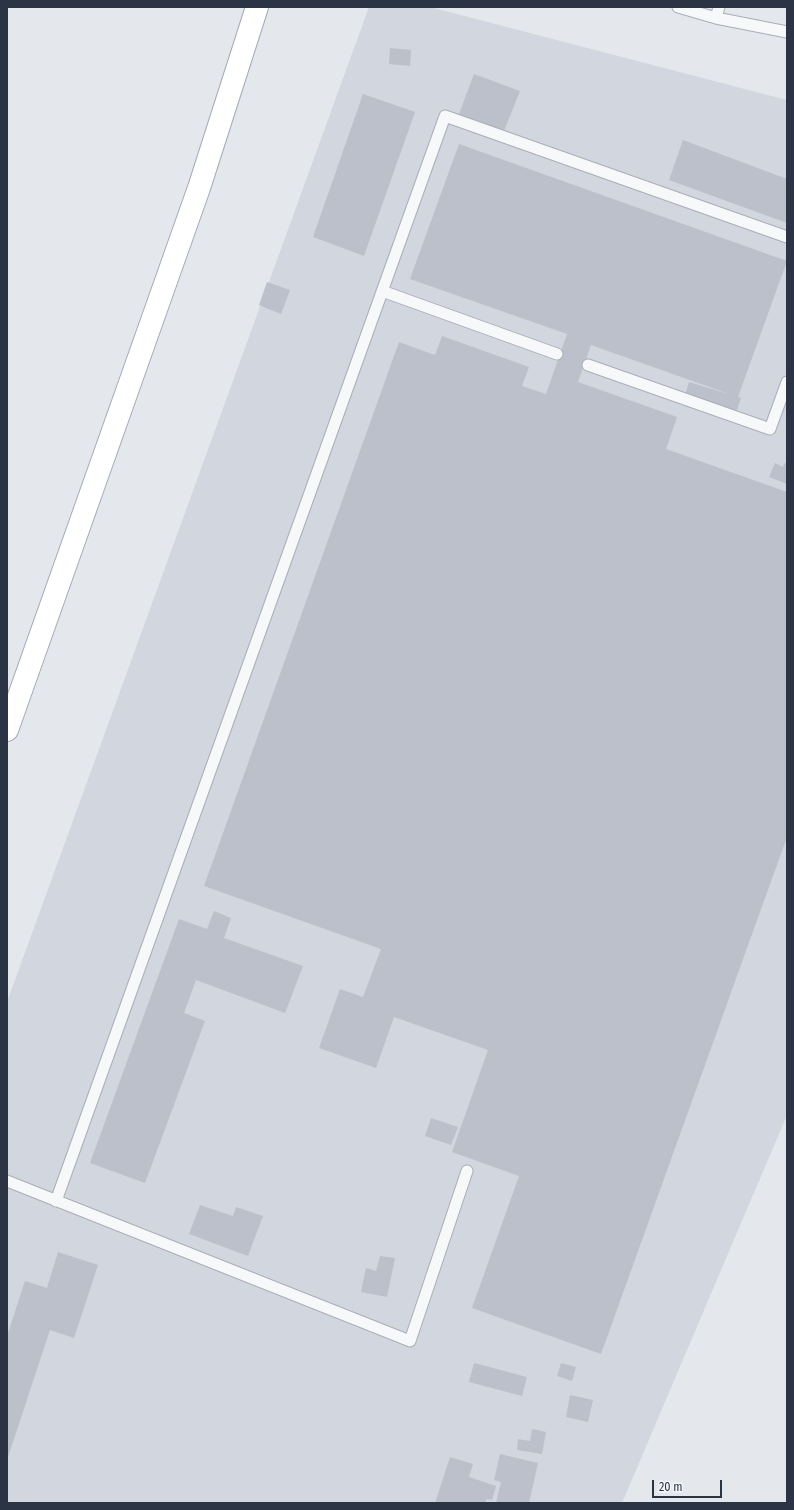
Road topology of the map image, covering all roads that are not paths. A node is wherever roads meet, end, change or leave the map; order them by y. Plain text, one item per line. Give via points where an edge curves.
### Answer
1 (256, 7) edge
2 (678, 7) edge
3 (717, 12) edge
4 (787, 32) edge
5 (787, 237) edge
6 (382, 291) junction
7 (557, 354) dead end
8 (588, 365) dead end
9 (787, 382) edge
10 (7, 730) edge
11 (467, 1171) dead end
12 (7, 1181) edge
13 (56, 1201) junction

1 - 10 main road via 196,195
2 - 3 lane
3 - 4 lane
5 - 6 lane via 445,116
6 - 7 lane
6 - 13 lane
8 - 9 lane via 770,429
11 - 13 lane via 410,1341
12 - 13 lane

